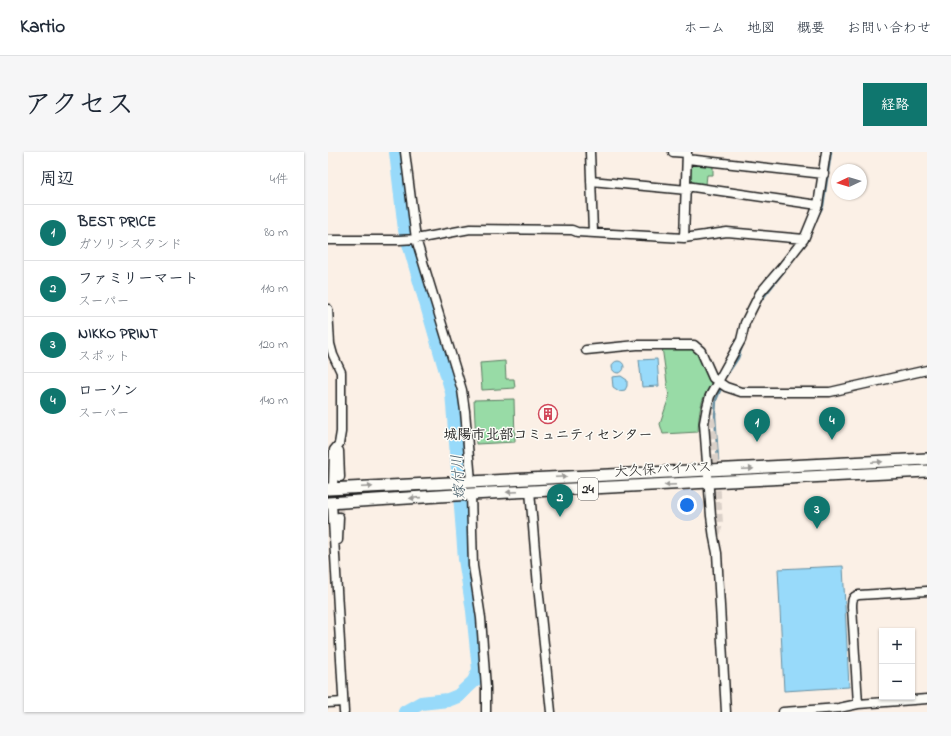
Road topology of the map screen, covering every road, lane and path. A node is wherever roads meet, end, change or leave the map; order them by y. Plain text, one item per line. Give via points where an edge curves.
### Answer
1 (405, 152) edge
2 (590, 152) edge
3 (673, 152) edge
4 (826, 152) edge
5 (687, 155) edge
6 (824, 174) junction
7 (591, 181) junction
8 (686, 188) junction
9 (818, 205) junction
10 (593, 232) junction
11 (684, 238) junction
12 (416, 239) junction
13 (804, 239) junction
14 (328, 240) edge
15 (328, 309) edge
16 (586, 350) dead end
17 (927, 370) edge
18 (718, 382) junction
19 (339, 444) junction
20 (927, 460) edge
21 (709, 471) junction
22 (927, 472) edge
23 (340, 477) tunnel mouth
24 (468, 481) junction
25 (709, 483) junction
26 (330, 488) edge
27 (530, 491) junction
28 (469, 494) junction
29 (330, 503) edge
30 (339, 517) tunnel mouth
31 (334, 553) junction
32 (927, 591) edge
33 (927, 699) edge
34 (343, 702) junction
35 (328, 703) edge
36 (858, 704) junction
37 (344, 712) edge
38 (486, 712) edge
39 (551, 712) edge
40 (726, 712) edge
41 (783, 712) edge

1 - 12 street
2 - 7 street
3 - 5 street
4 - 6 street
5 - 6 street
5 - 8 street
6 - 9 street
7 - 8 street
7 - 10 street
8 - 9 street
8 - 11 street
9 - 13 street
10 - 11 street
10 - 12 street via 470,229
11 - 13 street via 727,232
12 - 14 street
12 - 24 street via 462,390
13 - 18 street via 760,292 745,323 742,340
15 - 19 street via 330,344 341,372
16 - 18 street via 637,345 694,345 701,351 713,378
17 - 18 street via 830,392 741,392
18 - 21 street via 706,407 704,423
19 - 23 street
19 - 26 street via 334,450
21 -> 20 highway, 大久保バイパス / 24
24 -> 21 highway, 大久保バイパス / 24
21 - 25 street
22 - 25 highway, 大久保バイパス / 24
26 -> 24 highway, 大久保バイパス / 24
25 -> 27 highway, 大久保バイパス / 24
25 - 40 street via 717,553
27 -> 28 highway, 大久保バイパス / 24
27 - 39 street
28 -> 29 highway, 大久保バイパス / 24
28 - 38 street via 473,566 482,618
29 - 31 street
30 - 31 street via 338,540
31 - 34 street
32 - 36 street via 859,595 853,599
33 - 36 street
34 - 35 street
34 - 37 street
36 - 41 street

